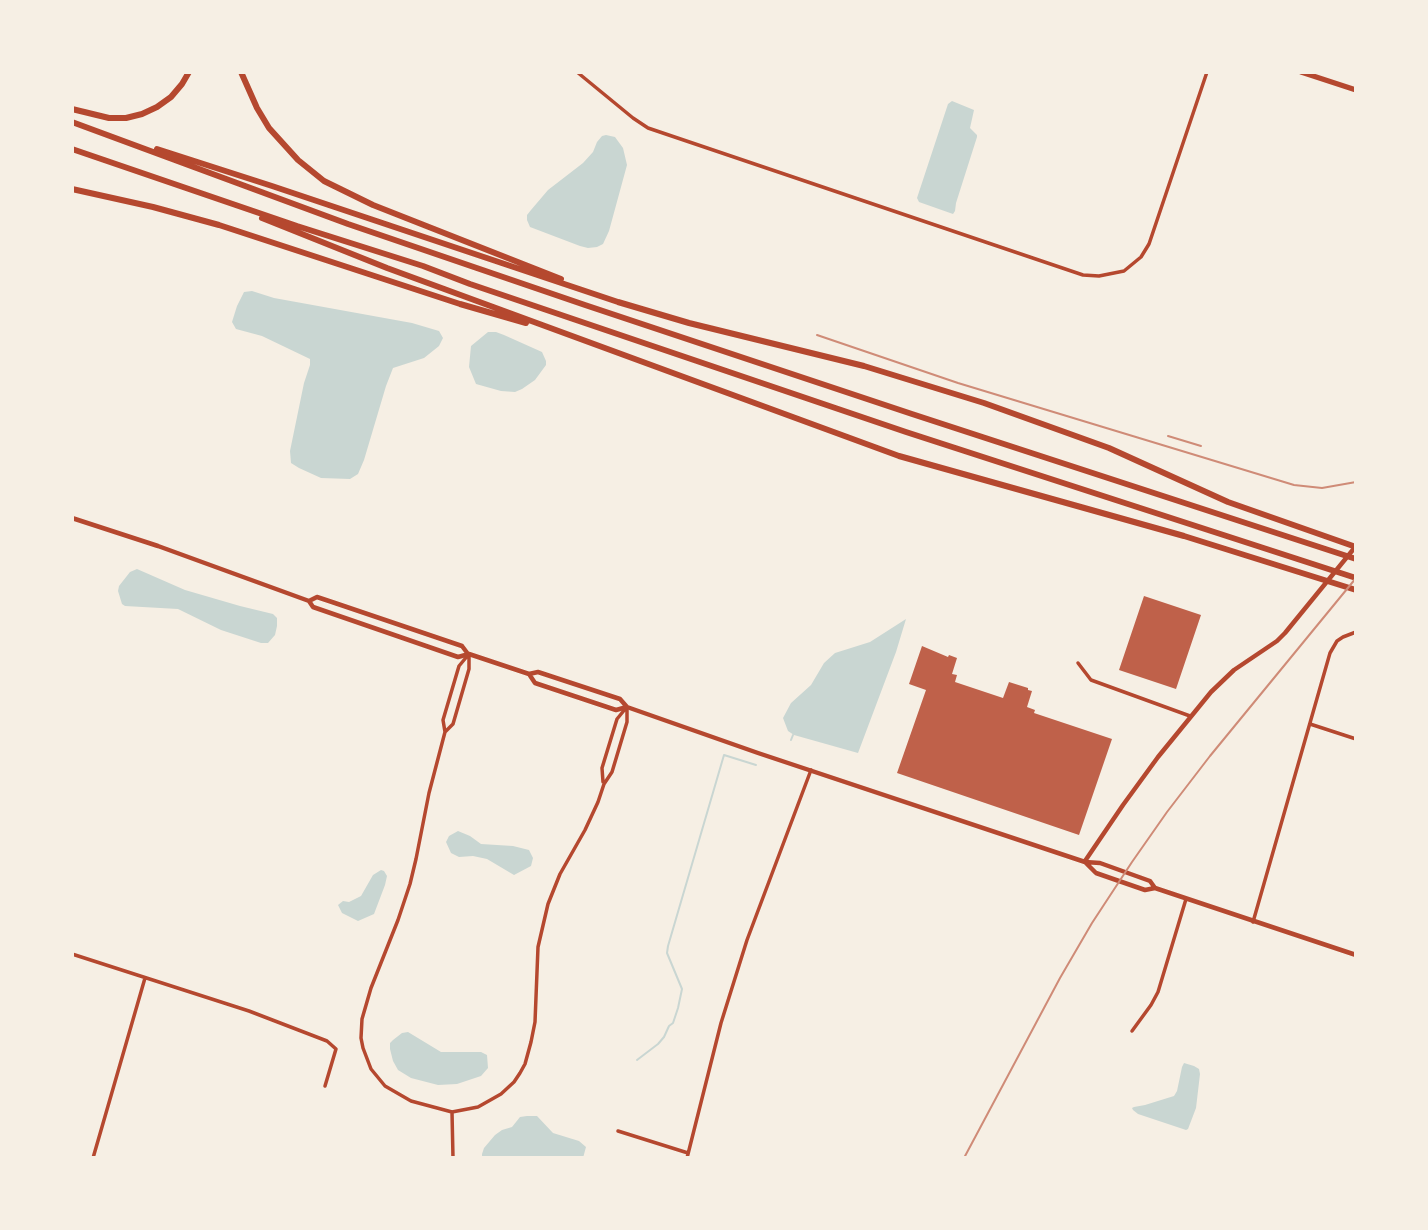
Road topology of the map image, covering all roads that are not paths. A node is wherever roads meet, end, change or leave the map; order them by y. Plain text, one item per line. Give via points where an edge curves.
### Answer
1 (189, 72) edge
2 (241, 72) edge
3 (577, 72) edge
4 (1208, 72) edge
5 (1301, 72) edge
6 (1356, 90) edge
7 (72, 109) edge
8 (72, 122) edge
9 (72, 149) edge
10 (72, 189) edge
11 (191, 190) junction
12 (618, 302) junction
13 (575, 337) junction
14 (72, 519) edge
15 (1356, 546) edge
16 (1356, 559) edge
17 (1356, 578) edge
18 (1356, 590) edge
19 (309, 601) junction
20 (1356, 632) edge
21 (469, 654) junction
22 (1078, 663) dead end
23 (528, 674) junction
24 (627, 707) junction
25 (1190, 716) junction
26 (1310, 724) junction
27 (445, 732) junction
28 (1356, 739) edge
29 (811, 770) junction
30 (604, 784) junction
31 (1085, 862) junction
32 (1155, 888) junction
33 (1186, 899) junction
34 (1253, 922) junction
35 (72, 954) edge
36 (1356, 956) edge
37 (145, 978) junction
38 (1132, 1031) dead end
39 (325, 1086) dead end
40 (452, 1112) junction
41 (618, 1131) dead end
42 (687, 1156) edge
43 (93, 1158) edge
44 (453, 1158) edge

1 - 7 highway via 170,97 142,114 109,118
2 - 12 highway via 269,128 324,181 373,205
3 - 4 street via 648,128 1083,275 1124,271 1145,252
5 - 6 main road
8 - 12 highway
8 - 16 highway via 545,292
9 - 11 highway
10 - 13 highway via 219,225
11 - 13 highway
11 - 17 highway via 906,432
12 - 15 highway via 864,366 984,403 1109,448 1228,502
13 - 18 highway via 899,456
14 - 19 street
15 - 25 street via 1277,641 1224,678
19 - 21 street via 313,607 458,657
19 - 21 street via 317,597 461,646
20 - 26 street via 1332,648
21 - 23 street
21 - 27 street via 453,724
21 - 27 street via 459,666 443,720
22 - 25 street via 1091,680
23 - 24 street via 538,672 620,699
23 - 24 street via 535,683 616,710
24 - 29 street
24 - 30 street via 627,722
24 - 30 street via 617,719 602,768
25 - 31 street
26 - 28 street
26 - 34 street
27 - 40 street via 410,884 371,988 361,1030 366,1057 377,1078 411,1101
29 - 31 street
29 - 42 street via 747,940
30 - 40 street via 548,904 538,947 535,1022 524,1064 501,1094 478,1107
31 - 32 street via 1150,881
31 - 32 street via 1096,873 1145,890
32 - 33 street
33 - 34 street
33 - 38 street via 1158,992
34 - 36 street
35 - 37 street
37 - 39 street via 327,1041 336,1049
37 - 43 street
40 - 44 street
41 - 42 street

